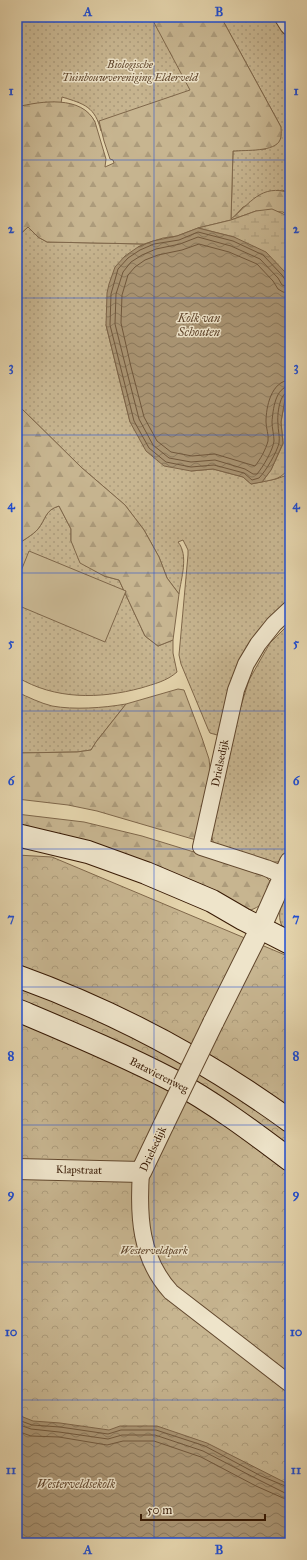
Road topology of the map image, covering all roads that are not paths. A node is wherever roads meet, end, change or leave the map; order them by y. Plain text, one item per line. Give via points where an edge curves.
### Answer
1 (285, 17) edge
2 (290, 25) edge
3 (290, 610) edge
4 (17, 835) edge
5 (287, 869) edge
6 (261, 927) junction
7 (290, 943) edge
8 (17, 976) edge
9 (17, 1010) edge
10 (290, 1121) edge
11 (290, 1160) edge
12 (17, 1169) edge
13 (141, 1172) junction
14 (290, 1384) edge

1 - 2 street
3 - 5 street, Drielsedijk via 274,624 258,644 246,664 236,690 201,848
4 - 6 main road via 88,852 146,873 212,901
5 - 6 street, Drielsedijk
6 - 7 main road
6 - 13 street, Drielsedijk, bridge
8 - 10 main road via 99,1010 177,1047 222,1074
9 - 11 main road, Batavierenweg via 102,1046 172,1080
12 - 13 street, Klapstraat
13 - 14 street, Drielsedijk via 139,1204 142,1227 148,1253 163,1283 183,1302

